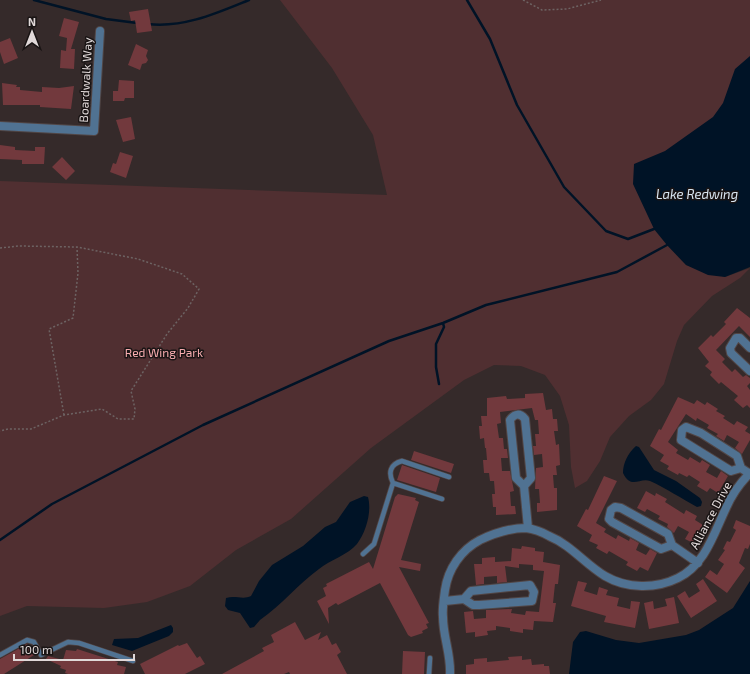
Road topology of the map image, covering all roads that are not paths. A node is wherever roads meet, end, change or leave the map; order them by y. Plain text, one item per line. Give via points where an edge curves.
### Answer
1 (100, 31) dead end
2 (0, 126) edge
3 (750, 348) edge
4 (750, 371) edge
5 (741, 468) junction
6 (750, 473) edge
7 (449, 477) dead end
8 (393, 483) junction
9 (524, 486) junction
10 (442, 499) dead end
11 (528, 528) junction
12 (672, 545) junction
13 (363, 554) dead end
14 (698, 563) junction
15 (464, 599) junction
16 (445, 601) junction
17 (0, 655) edge
18 (430, 658) dead end
19 (133, 661) dead end
20 (429, 674) edge
21 (450, 674) edge

1 - 2 street, Boardwalk Way via 94,131
3 - 4 street via 740,338 736,338 730,348 731,353
5 - 5 street via 737,456 701,433 686,427 682,430 680,440 731,471
5 - 6 street
6 - 14 street, Alliance Drive via 737,488 707,551
7 - 8 lane via 402,461 393,465 390,470
8 - 10 lane
8 - 13 lane via 374,544
9 - 9 street via 531,478 525,419 517,414 510,420 516,478
9 - 11 street
11 - 14 street, Alliance Drive via 562,541 616,582 646,587 666,583 690,572
11 - 16 street, Alliance Drive via 495,533 468,548 448,576
12 - 12 street via 668,534 628,511 615,507 611,510 609,519 612,522 661,549
12 - 14 street
15 - 15 street via 473,605 532,601 534,592 530,586 471,591
15 - 16 street
16 - 21 street, Alliance Drive via 443,617 449,647
17 - 19 lane via 27,640 34,642 41,655 68,642 79,643
18 - 20 lane

